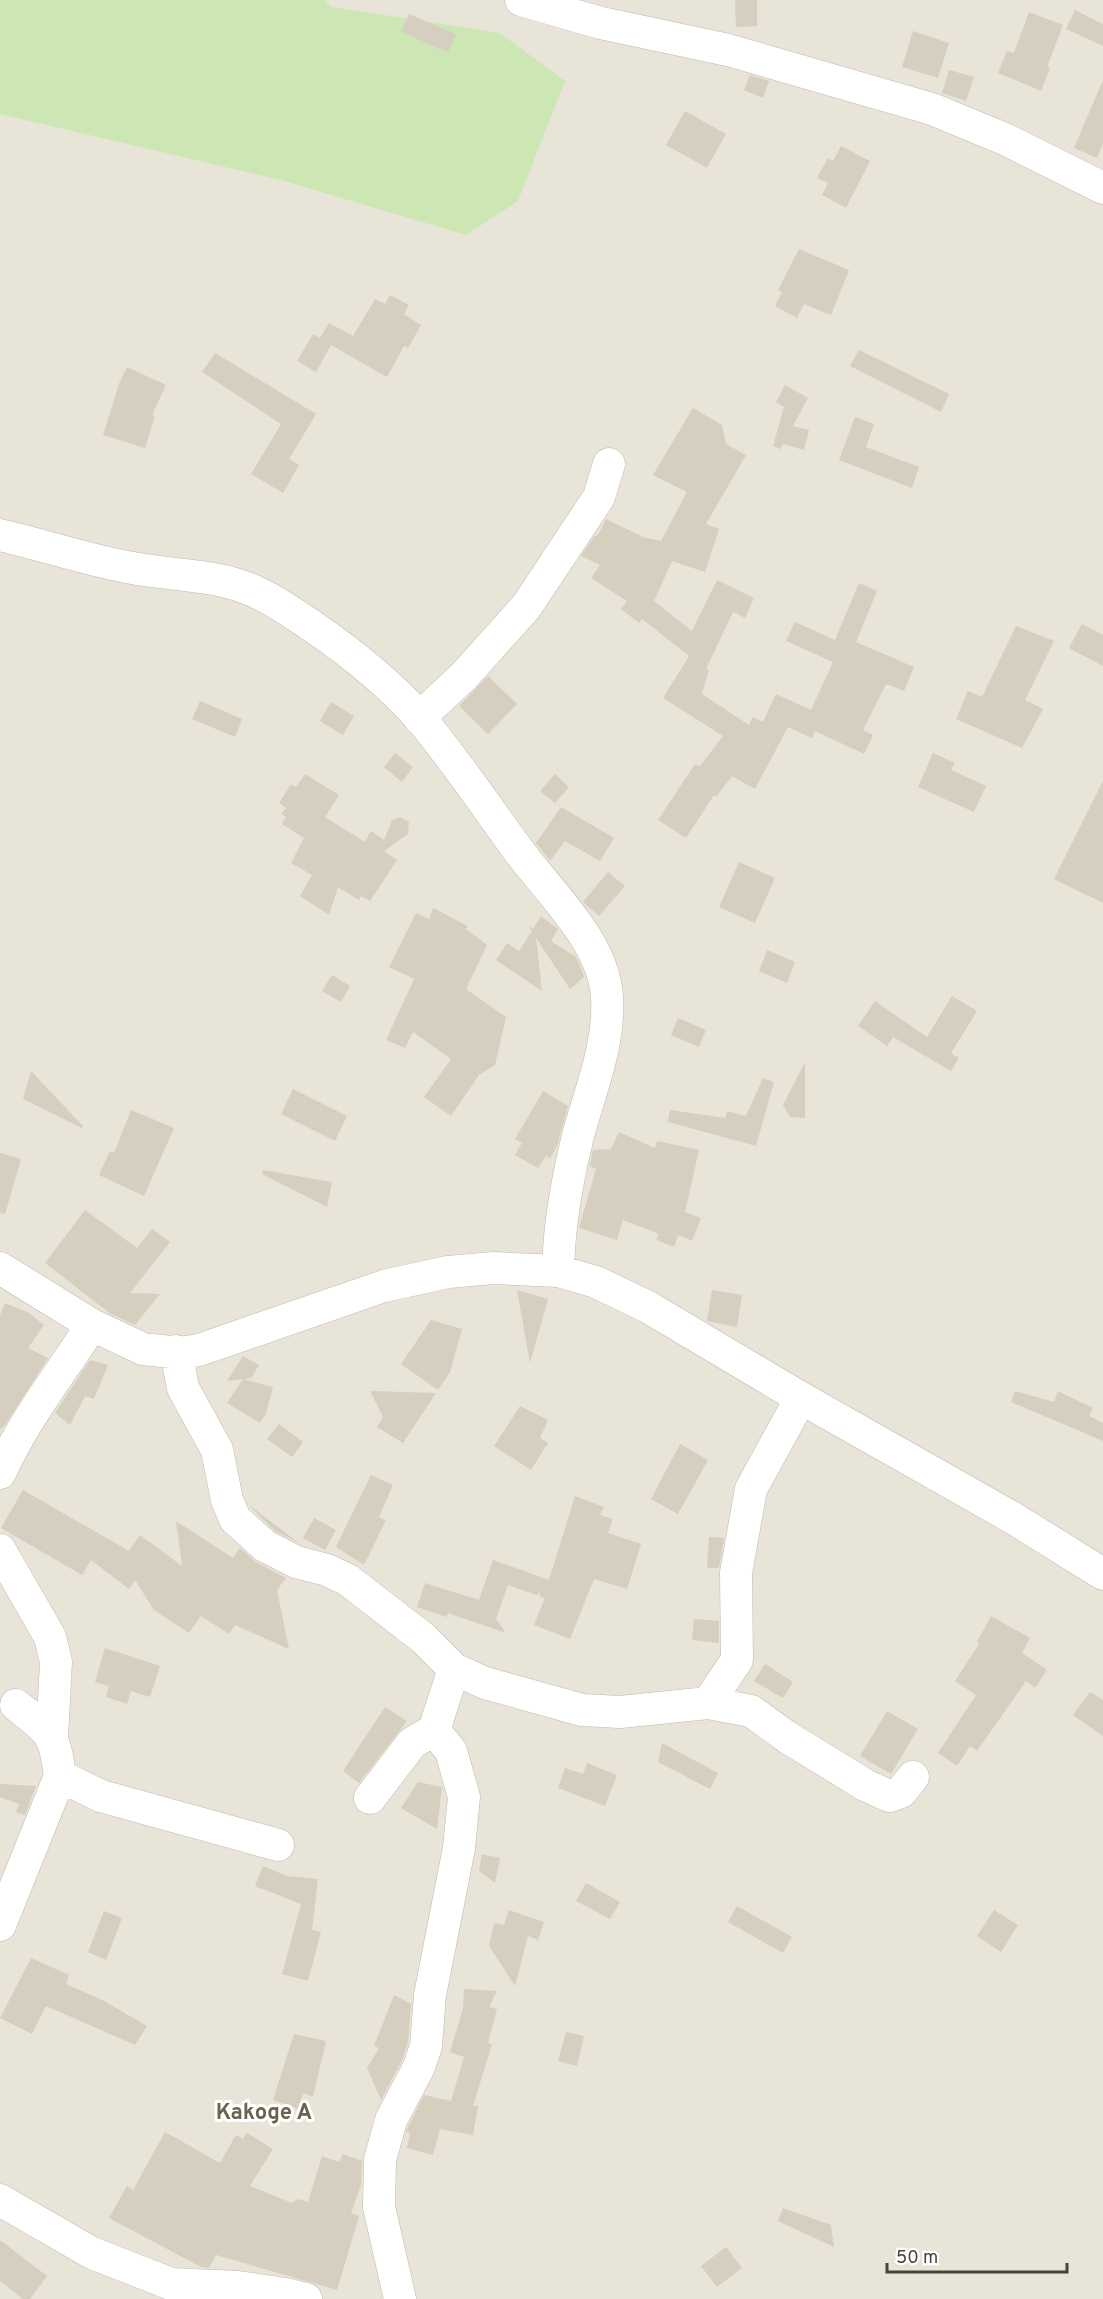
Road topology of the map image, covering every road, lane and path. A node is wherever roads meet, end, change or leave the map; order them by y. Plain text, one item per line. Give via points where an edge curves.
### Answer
1 (521, 0) edge
2 (1103, 188) edge
3 (609, 464) dead end
4 (0, 535) edge
5 (419, 718) junction
6 (0, 1268) edge
7 (558, 1271) junction
8 (92, 1325) junction
9 (176, 1351) junction
10 (801, 1398) junction
11 (0, 1473) edge
12 (0, 1550) edge
13 (1103, 1574) edge
14 (737, 1660) junction
15 (454, 1669) junction
16 (708, 1703) junction
17 (16, 1705) dead end
18 (751, 1711) junction
19 (434, 1730) junction
20 (52, 1738) junction
21 (60, 1776) junction
22 (913, 1777) dead end
23 (370, 1798) dead end
24 (278, 1845) dead end
25 (0, 1925) edge
26 (0, 2200) edge
27 (168, 2292) edge
28 (306, 2299) edge
29 (400, 2299) edge

1 - 2 street via 601,23 728,50 932,109 1007,140
3 - 5 street via 599,497 526,607 464,676
4 - 5 street via 129,568 205,577 255,591 332,640 382,680
5 - 7 street via 581,931 604,976 607,1027 562,1208
6 - 8 street
7 - 9 street via 494,1268 448,1272 384,1286 200,1350
7 - 10 street via 596,1282 648,1307
8 - 9 street via 143,1349
8 - 11 street via 34,1409
9 - 15 street via 183,1388 217,1450 235,1519 265,1546 296,1562 348,1580 423,1638
10 - 13 street via 1003,1512
10 - 14 street via 751,1489 736,1573
12 - 20 street via 50,1636 56,1662
14 - 16 street
14 - 18 street
15 - 16 street via 485,1683 582,1710 620,1712
15 - 19 street
16 - 18 street
17 - 20 street via 48,1730
18 - 22 street via 787,1737 889,1796 901,1792
19 - 23 street via 412,1743
19 - 29 street via 451,1751 464,1797 459,1848 430,1995 426,2046 391,2120 380,2160 379,2207
20 - 21 street
21 - 24 street via 101,1796
21 - 25 street
26 - 27 street
27 - 28 street via 238,2287

